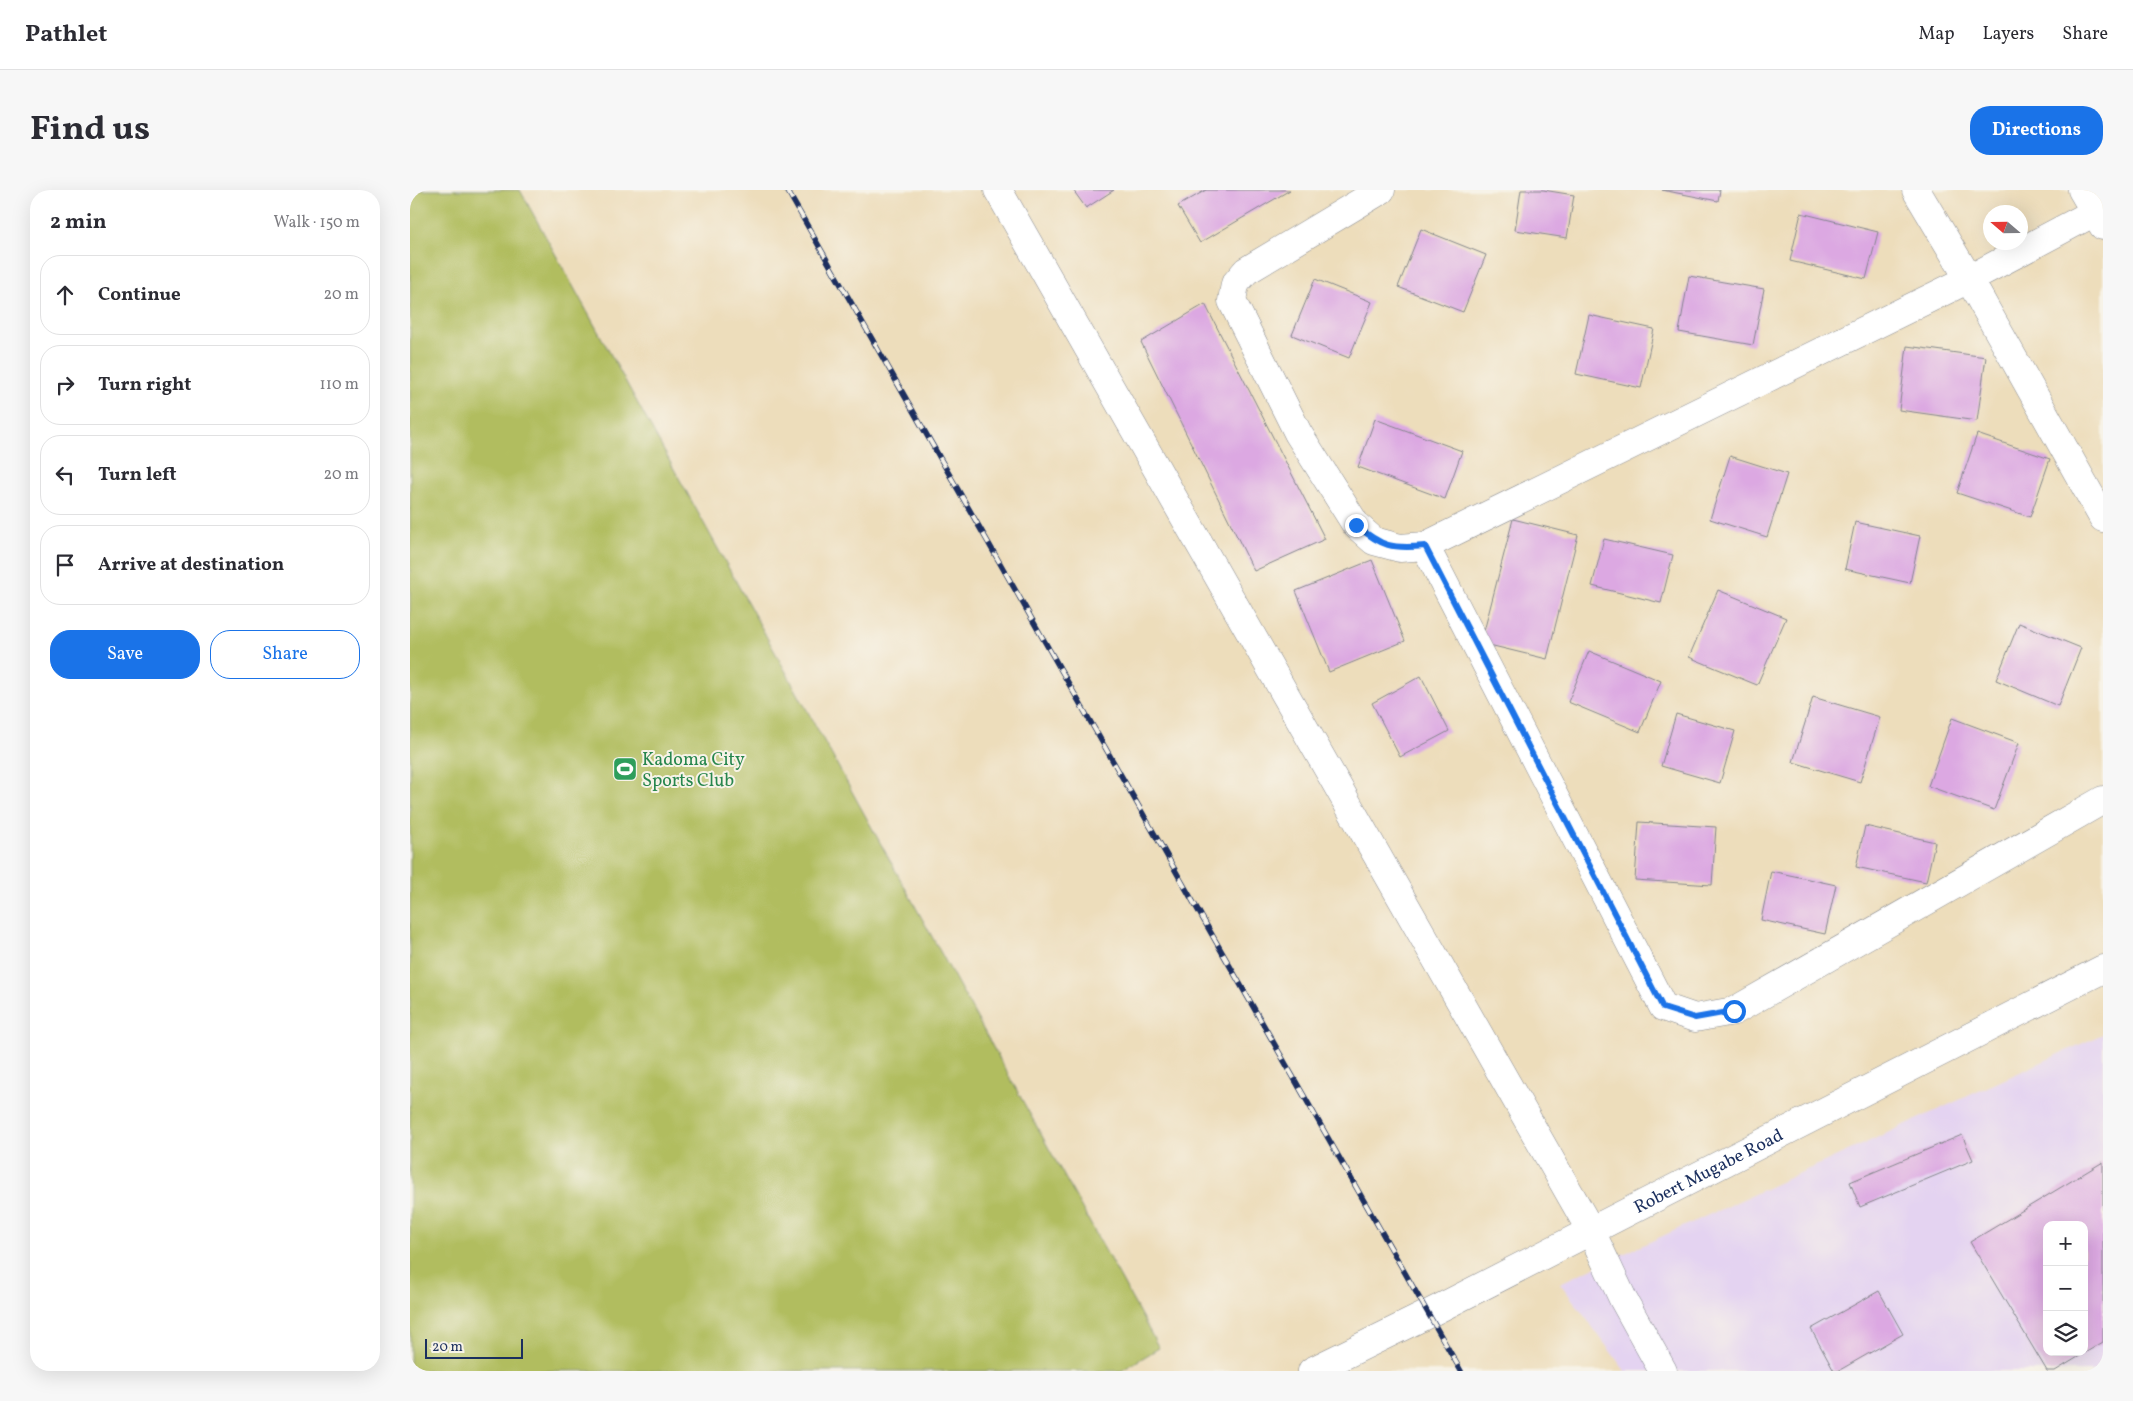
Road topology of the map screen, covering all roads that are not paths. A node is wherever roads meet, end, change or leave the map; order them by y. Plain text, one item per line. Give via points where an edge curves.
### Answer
1 (998, 190) edge
2 (1381, 190) edge
3 (1916, 190) edge
4 (2093, 210) edge
5 (1969, 279) junction
6 (2103, 518) edge
7 (1425, 546) junction
8 (2103, 800) edge
9 (2103, 969) edge
10 (1591, 1230) junction
11 (1312, 1371) edge
12 (1663, 1371) edge

1 - 10 street
2 - 7 street via 1246,270 1235,284 1232,301 1298,433 1356,525 1374,541 1400,548
3 - 5 street
4 - 5 street
5 - 6 street
5 - 7 street
7 - 8 street via 1663,1008 1695,1018 1734,1011
9 - 10 street, Robert Mugabe Road
10 - 11 street, Robert Mugabe Road
10 - 12 street via 1623,1299

